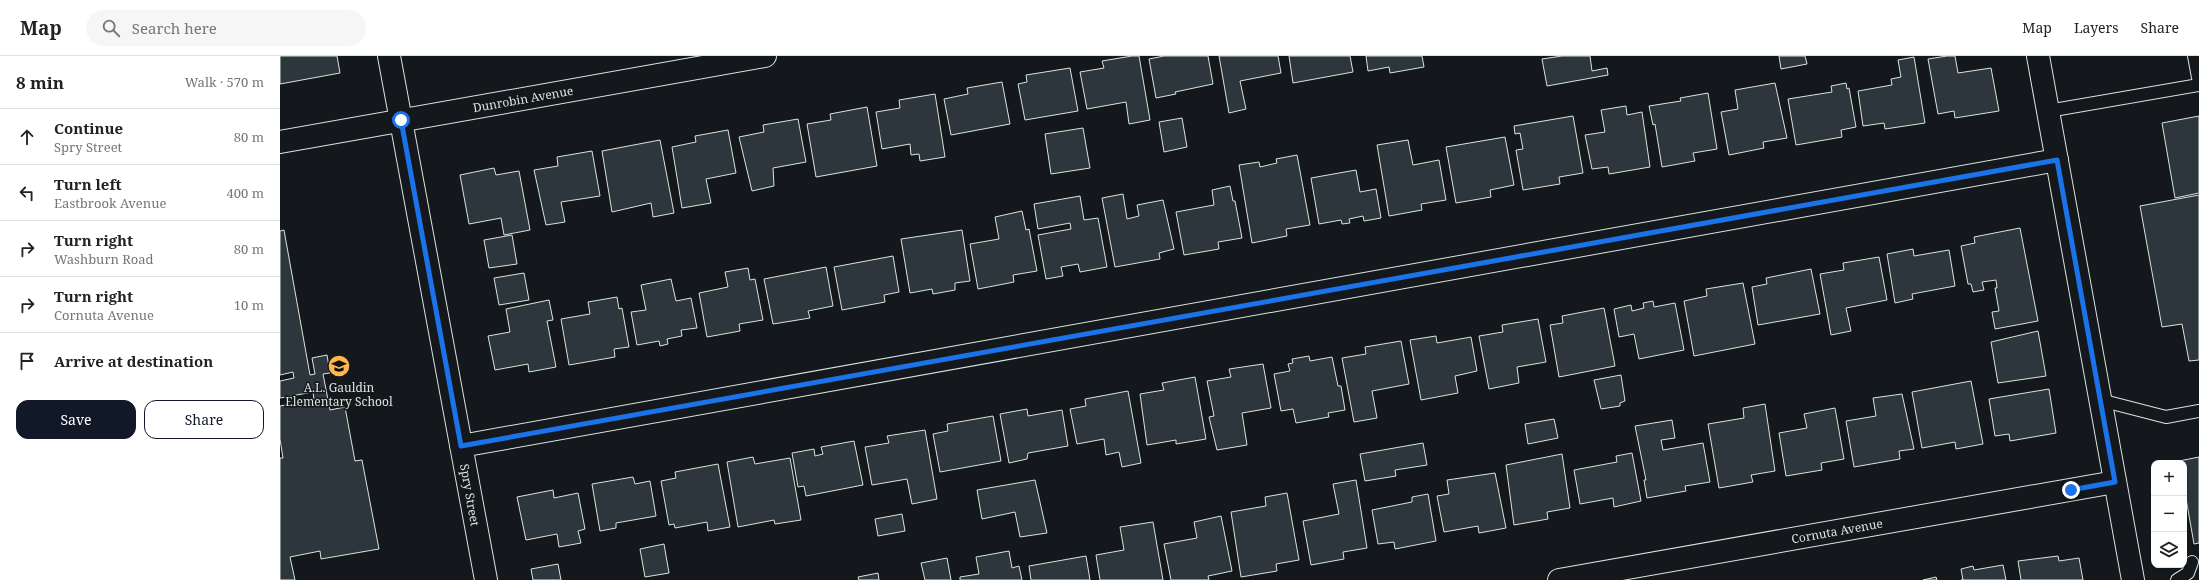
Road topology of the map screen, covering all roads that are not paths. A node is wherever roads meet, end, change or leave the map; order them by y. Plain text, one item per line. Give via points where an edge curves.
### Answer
1 (389, 56) edge
2 (765, 56) edge
3 (2038, 56) edge
4 (2194, 56) edge
5 (2199, 84) edge
6 (2048, 111) junction
7 (401, 120) junction
8 (280, 142) edge
9 (2057, 160) junction
10 (2100, 400) junction
11 (2199, 411) edge
12 (461, 446) junction
13 (2115, 482) junction
14 (2192, 562) dead end
15 (486, 580) edge
16 (1559, 580) edge
17 (2133, 580) edge
18 (2177, 580) edge

1 - 7 street, Spry Street
2 - 7 street, Dunrobin Avenue
3 - 6 street
4 - 5 lane
5 - 6 lane
6 - 9 street
7 - 8 street, Dunrobin Avenue
7 - 12 street, Spry Street
9 - 10 street
9 - 12 street
10 - 11 lane via 2166,417
10 - 13 street
12 - 15 street, Spry Street
13 - 16 street, Cornuta Avenue
13 - 17 street
14 - 18 lane via 2188,573

